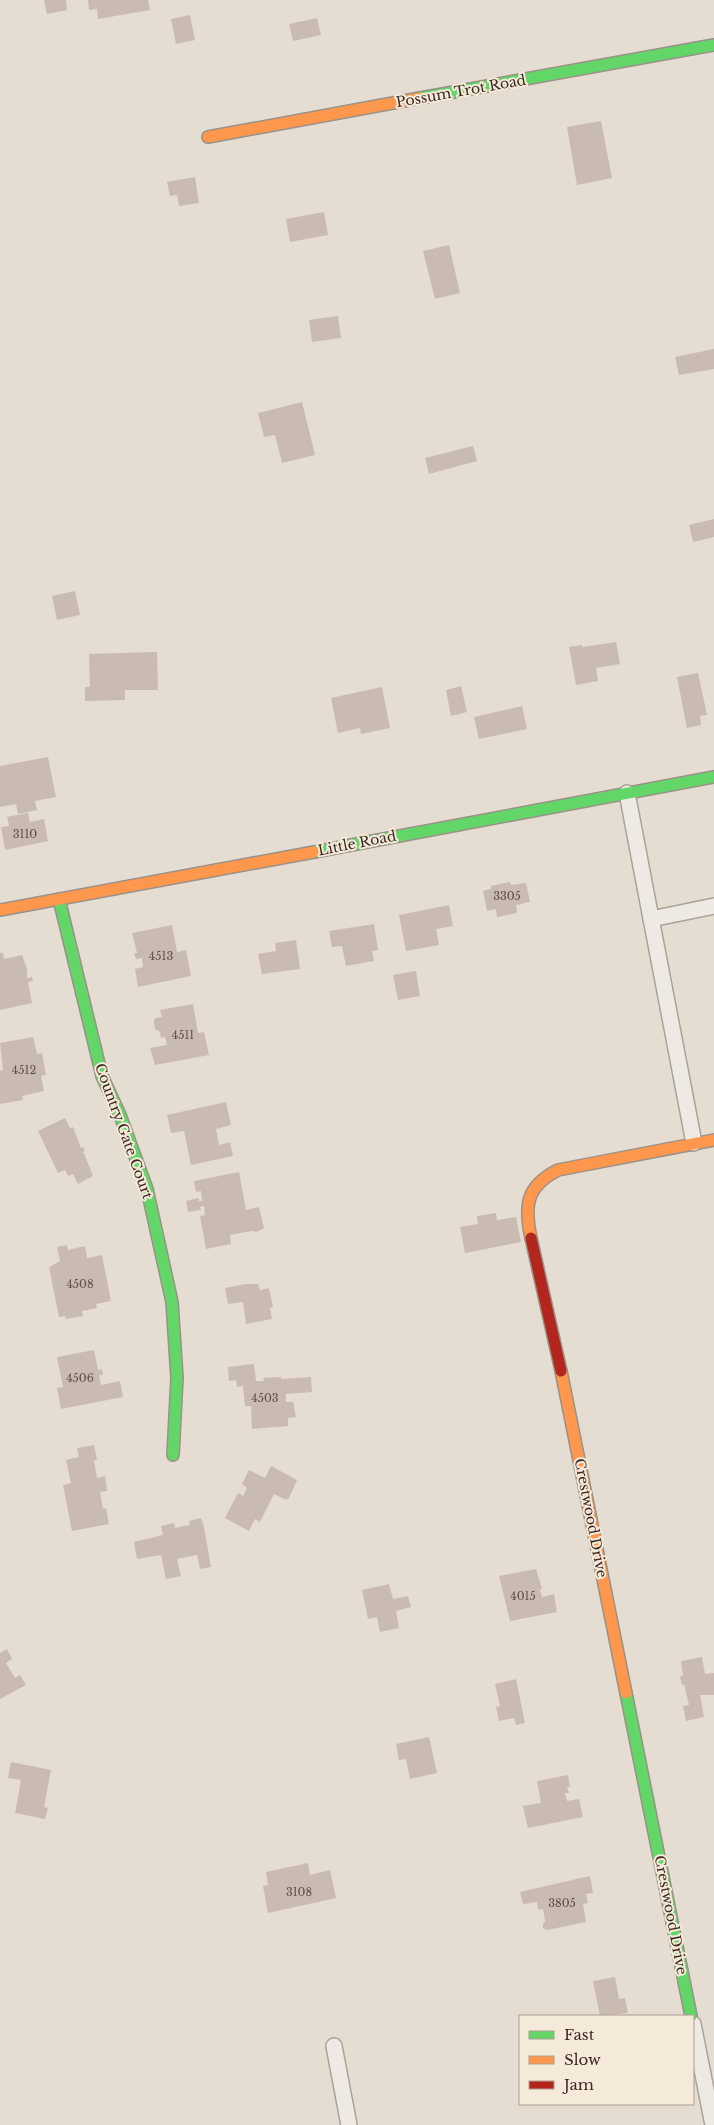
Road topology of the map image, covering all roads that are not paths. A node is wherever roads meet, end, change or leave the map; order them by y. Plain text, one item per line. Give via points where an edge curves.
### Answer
1 (714, 45) edge
2 (208, 137) dead end
3 (714, 777) edge
4 (627, 793) junction
5 (59, 899) junction
6 (714, 906) edge
7 (0, 910) edge
8 (651, 918) junction
9 (714, 1140) edge
10 (694, 1143) junction
11 (173, 1455) dead end
12 (691, 2015) edge
13 (694, 2029) edge
14 (334, 2046) dead end
15 (349, 2125) edge
16 (713, 2125) edge

1 - 2 street, Possum Trot Road
3 - 4 street, Little Road
4 - 5 street, Little Road
4 - 8 street
5 - 7 street, Little Road
5 - 11 street, Country Gate Court via 102,1076 147,1189 172,1302 177,1378
6 - 8 street
8 - 10 street
9 - 10 street, Crestwood Drive
10 - 12 street, Crestwood Drive via 558,1170 540,1178 529,1196 527,1218 573,1428
13 - 16 street
14 - 15 street

